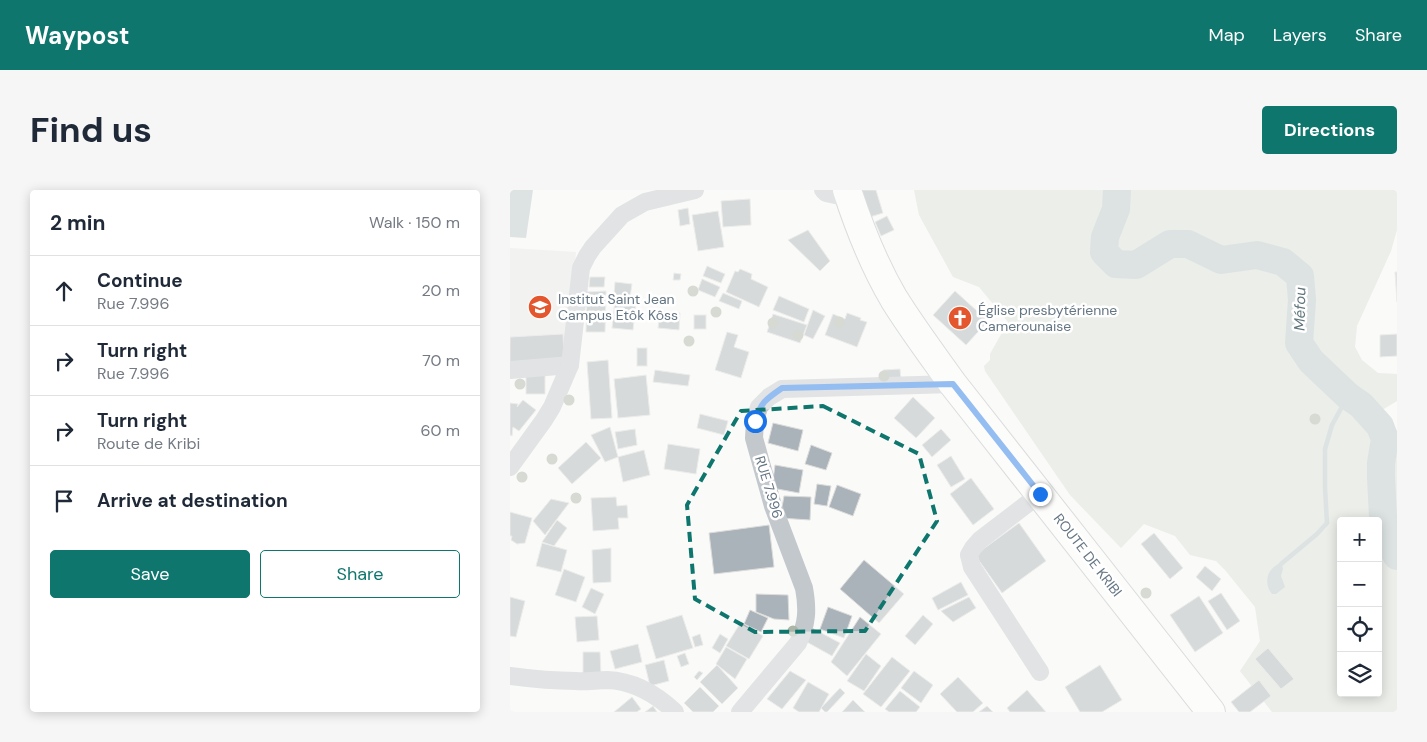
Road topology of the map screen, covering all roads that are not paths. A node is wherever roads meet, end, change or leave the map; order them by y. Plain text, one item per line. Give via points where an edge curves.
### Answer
1 (696, 190) edge
2 (823, 190) edge
3 (848, 194) edge
4 (570, 365) junction
5 (510, 370) edge
6 (953, 384) junction
7 (510, 467) edge
8 (1040, 494) junction
9 (1040, 672) dead end
10 (510, 676) edge
11 (675, 712) edge
12 (740, 712) edge
13 (1211, 712) edge

1 - 4 street via 645,202 622,215 587,256 581,268
2 - 3 street
3 - 6 main road, ROUTE DE KRIBI via 894,298
4 - 5 street
4 - 7 street via 552,407
6 - 8 main road, ROUTE DE KRIBI
6 - 12 street, RUE 7.996 via 782,388 759,407 754,438 773,506 804,588 807,617 798,643
8 - 9 street via 980,540 969,555 972,567
8 - 13 main road, ROUTE DE KRIBI
10 - 11 street via 631,684 646,690

